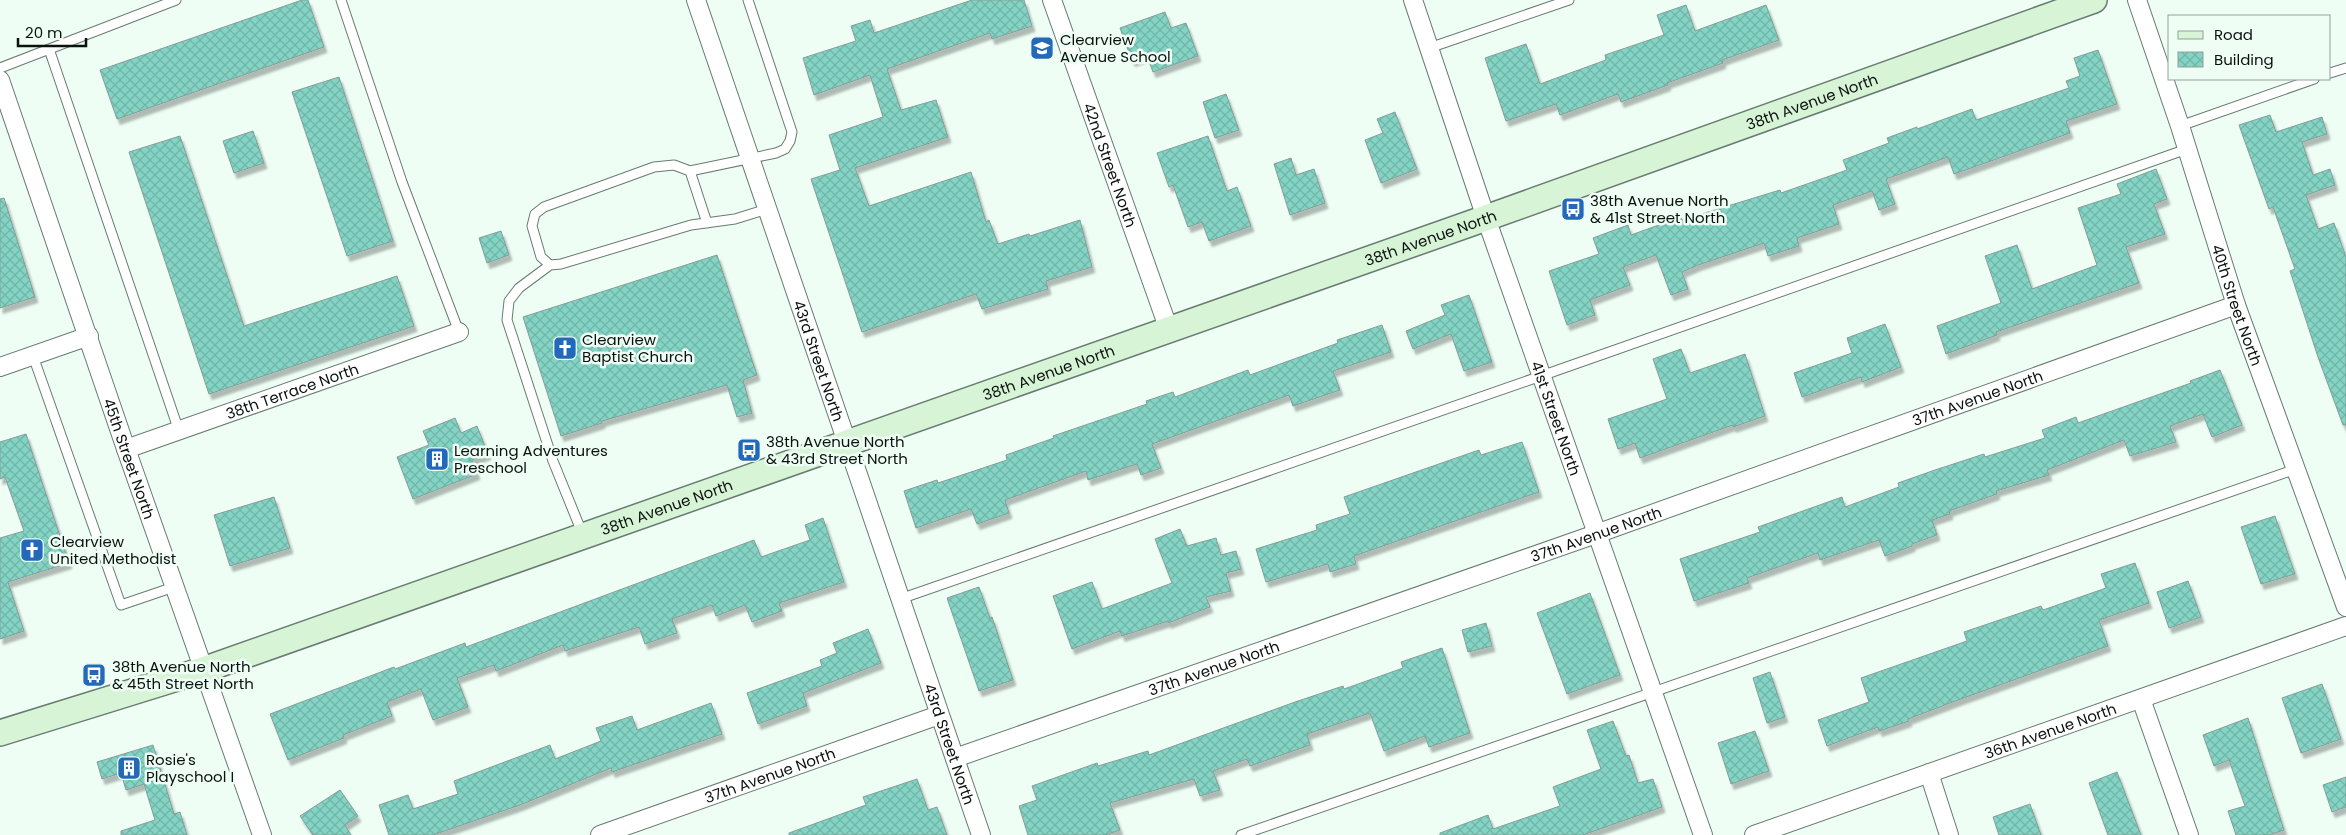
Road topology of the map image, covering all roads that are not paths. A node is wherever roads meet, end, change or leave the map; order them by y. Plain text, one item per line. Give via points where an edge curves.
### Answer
1 (176, 0) edge
2 (341, 0) edge
3 (696, 0) edge
4 (748, 0) edge
5 (1052, 0) edge
6 (1413, 0) edge
7 (1569, 0) edge
8 (2094, 0) edge
9 (2136, 0) edge
10 (1429, 48) junction
11 (48, 49) junction
12 (0, 68) edge
13 (2345, 70) edge
14 (2331, 73) edge
15 (0, 80) edge
16 (2311, 80) edge
17 (2180, 126) junction
18 (2187, 149) junction
19 (751, 160) junction
20 (690, 171) junction
21 (767, 209) junction
22 (1486, 218) junction
23 (708, 223) junction
24 (550, 265) junction
25 (2236, 305) junction
26 (1169, 330) junction
27 (459, 332) joint
28 (89, 336) junction
29 (32, 356) junction
30 (0, 367) edge
31 (1541, 376) junction
32 (179, 431) junction
33 (848, 441) junction
34 (126, 449) junction
35 (2296, 469) junction
36 (1596, 534) junction
37 (583, 535) junction
38 (174, 586) junction
39 (900, 599) junction
40 (2346, 606) edge
41 (2346, 626) edge
42 (203, 670) junction
43 (1652, 692) junction
44 (2141, 699) junction
45 (939, 715) junction
46 (0, 733) edge
47 (955, 758) junction
48 (1929, 773) junction
49 (262, 835) edge
50 (600, 835) edge
51 (981, 835) edge
52 (1241, 835) edge
53 (1703, 835) edge
54 (1754, 835) edge
55 (1949, 835) edge
56 (2189, 835) edge

1 - 11 lane
2 - 27 lane via 402,182
3 - 19 street, 43rd Street North
4 - 19 lane via 792,132 785,149
5 - 26 street, 42nd Street North
6 - 10 street, 41st Street North
7 - 10 lane
8 - 22 main road, 38th Avenue North
9 - 17 street, 40th Street North
10 - 22 street, 41st Street North
11 - 12 lane
11 - 32 lane
13 - 14 lane
15 - 28 street, 45th Street North
16 - 17 lane
17 - 18 street, 40th Street North
18 - 25 street, 40th Street North
18 - 31 lane
19 - 20 lane
19 - 21 street, 43rd Street North
20 - 23 lane
20 - 24 lane via 674,165 654,167 544,207 534,214 532,226 541,256
21 - 23 lane
21 - 33 street, 43rd Street North
22 - 26 main road, 38th Avenue North
22 - 31 street, 41st Street North
23 - 24 lane
24 - 37 lane via 519,288 509,301 507,320 553,461
25 - 35 street, 40th Street North
25 - 36 street, 37th Avenue North
26 - 33 main road, 38th Avenue North
27 - 32 street, 38th Terrace North
28 - 29 street
28 - 34 street, 45th Street North
29 - 30 street
29 - 38 lane via 121,605
31 - 36 street, 41st Street North
31 - 39 lane
32 - 34 street, 38th Terrace North
33 - 37 main road, 38th Avenue North
33 - 39 street, 43rd Street North
34 - 38 street, 45th Street North
35 - 40 street, 40th Street North
35 - 43 lane
36 - 43 street, 41st Street North
36 - 47 street, 37th Avenue North
37 - 42 main road, 38th Avenue North
38 - 42 street, 45th Street North
39 - 45 street, 43rd Street North
41 - 44 street, 36th Avenue North
42 - 46 main road, 38th Avenue North
42 - 49 street, 45th Street North
43 - 52 lane
43 - 53 street, 41st Street North
44 - 48 street, 36th Avenue North
44 - 56 street
45 - 47 street, 43rd Street North
45 - 50 street, 37th Avenue North
47 - 51 street, 43rd Street North
48 - 54 street, 36th Avenue North
48 - 55 street

